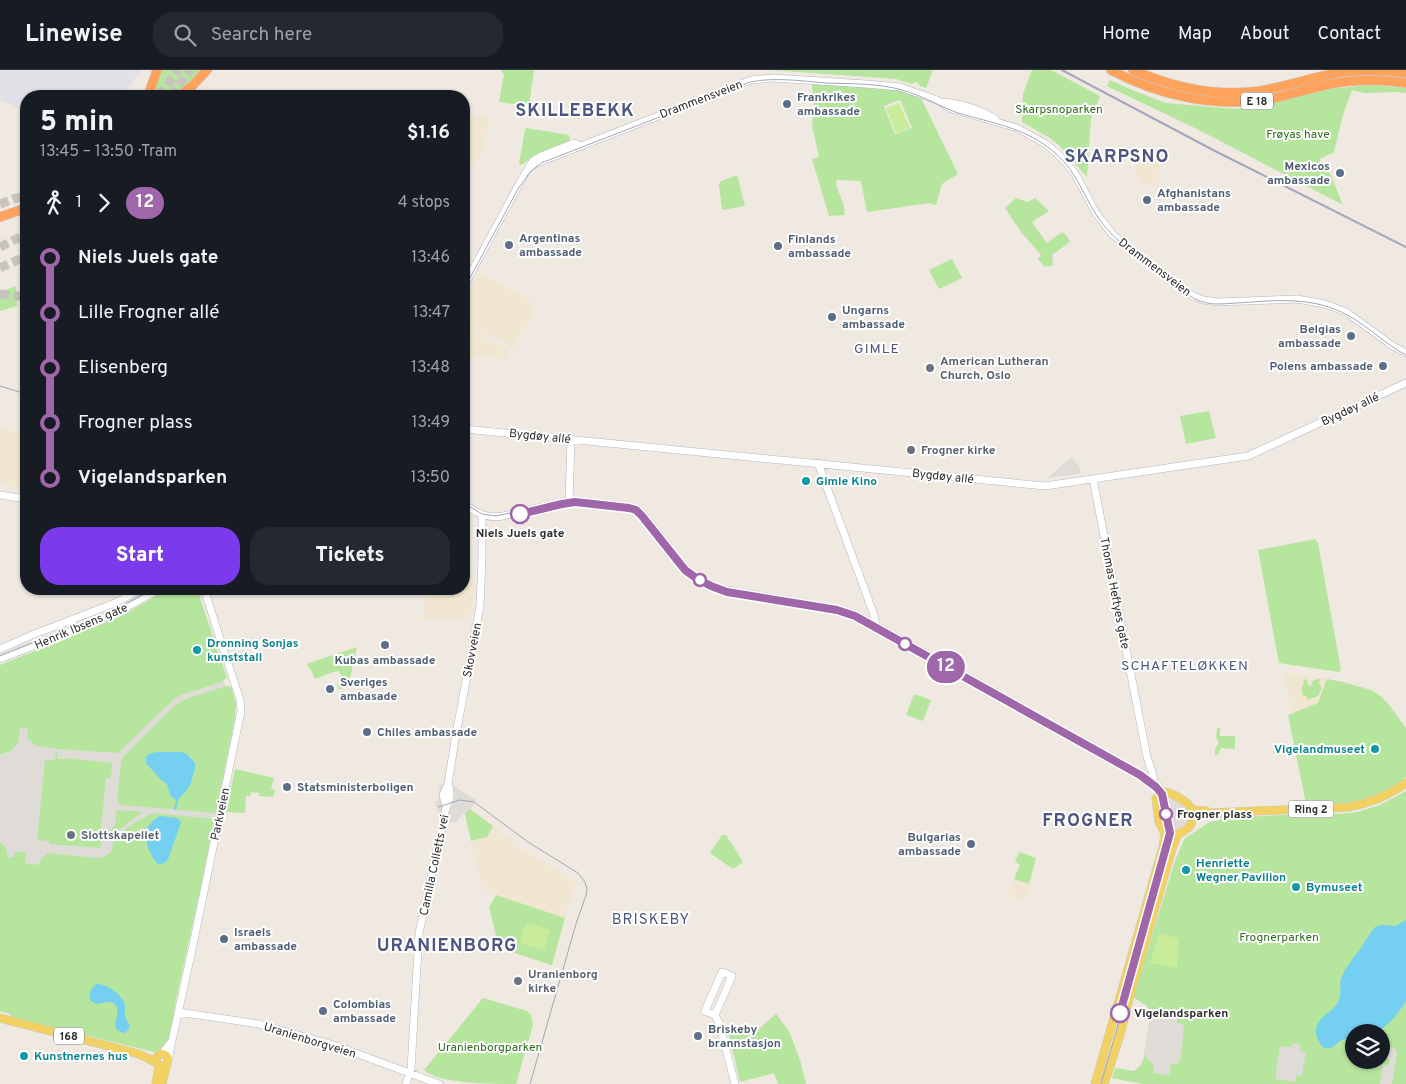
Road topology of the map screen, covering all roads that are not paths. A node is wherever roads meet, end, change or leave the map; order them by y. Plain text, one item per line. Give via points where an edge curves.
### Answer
1 (156, 70) edge
2 (207, 70) edge
3 (1111, 70) edge
4 (1133, 70) edge
5 (1406, 73) edge
6 (1406, 83) edge
7 (150, 90) edge
8 (187, 90) edge
9 (20, 210) edge
10 (0, 217) edge
11 (470, 275) edge
12 (1406, 353) edge
13 (1406, 383) edge
14 (470, 430) edge
15 (571, 440) junction
16 (818, 463) junction
17 (1093, 479) junction
18 (0, 495) edge
19 (20, 498) edge
20 (569, 501) junction
21 (470, 508) edge
22 (482, 515) junction
23 (131, 595) edge
24 (149, 595) edge
25 (206, 595) edge
26 (876, 625) junction
27 (0, 649) edge
28 (0, 659) edge
29 (1151, 781) junction
30 (1406, 783) edge
31 (1160, 795) junction
32 (446, 805) joint
33 (1192, 810) junction
34 (1210, 813) junction
35 (1193, 819) junction
36 (1165, 833) junction
37 (1178, 834) junction
38 (178, 1012) junction
39 (715, 1015) junction
40 (0, 1018) edge
41 (162, 1060) junction
42 (410, 1074) junction
43 (156, 1084) edge
44 (162, 1084) edge
45 (406, 1084) edge
46 (439, 1084) edge
47 (735, 1084) edge
48 (1095, 1084) edge
49 (1104, 1084) edge

1 - 7 highway
2 - 8 highway
3 - 6 highway, E 18 via 1147,87 1213,102 1258,101 1343,82
4 - 5 highway, E 18 via 1176,85 1219,92 1257,91 1343,72
9 - 10 highway
11 - 12 street, Drammensveien via 518,186 537,163 757,79 894,86 984,112 1001,123 1028,133 1053,150 1074,172 1096,213 1111,232 1193,296 1218,302 1297,299 1325,304 1346,312
13 - 17 street, Bygdøy allé via 1248,456
14 - 15 street, Bygdøy allé
15 - 16 street, Bygdøy allé
15 - 20 street
16 - 17 street, Bygdøy allé via 1042,486
16 - 26 street
17 - 29 street, Thomas Heftyes gate
18 - 19 street
20 - 22 street via 498,517
20 - 26 street via 638,510 687,570 715,586 845,611
21 - 22 street
22 - 32 street, Skovveien via 480,606 448,784 450,800
23 - 27 street, Henrik Ibsens gate
24 - 28 street, Henrik Ibsens gate via 116,613
25 - 38 street, Parkveien via 242,711
26 - 29 street
29 - 31 street via 1161,789
30 - 34 main road, Ring 2 via 1380,798 1349,807
31 - 33 main road, Ring 2 via 1170,793
31 - 36 main road via 1156,802 1157,816
32 - 42 street, Camilla Colletts vei via 419,933
33 - 34 main road, Ring 2
33 - 35 main road
34 - 35 main road, Ring 2
35 - 37 main road, Ring 2
36 - 37 main road
36 - 48 main road
37 - 49 main road
38 - 41 street, Parkveien via 171,1041
38 - 42 street, Uranienborgveien via 259,1024 334,1045
39 - 39 street via 732,976 722,972 705,1011
39 - 47 street
40 - 41 main road, 168
41 - 43 main road, Parkveien
41 - 44 main road, Parkveien
42 - 45 street, Camilla Colletts vei
42 - 46 street, Uranienborgveien

